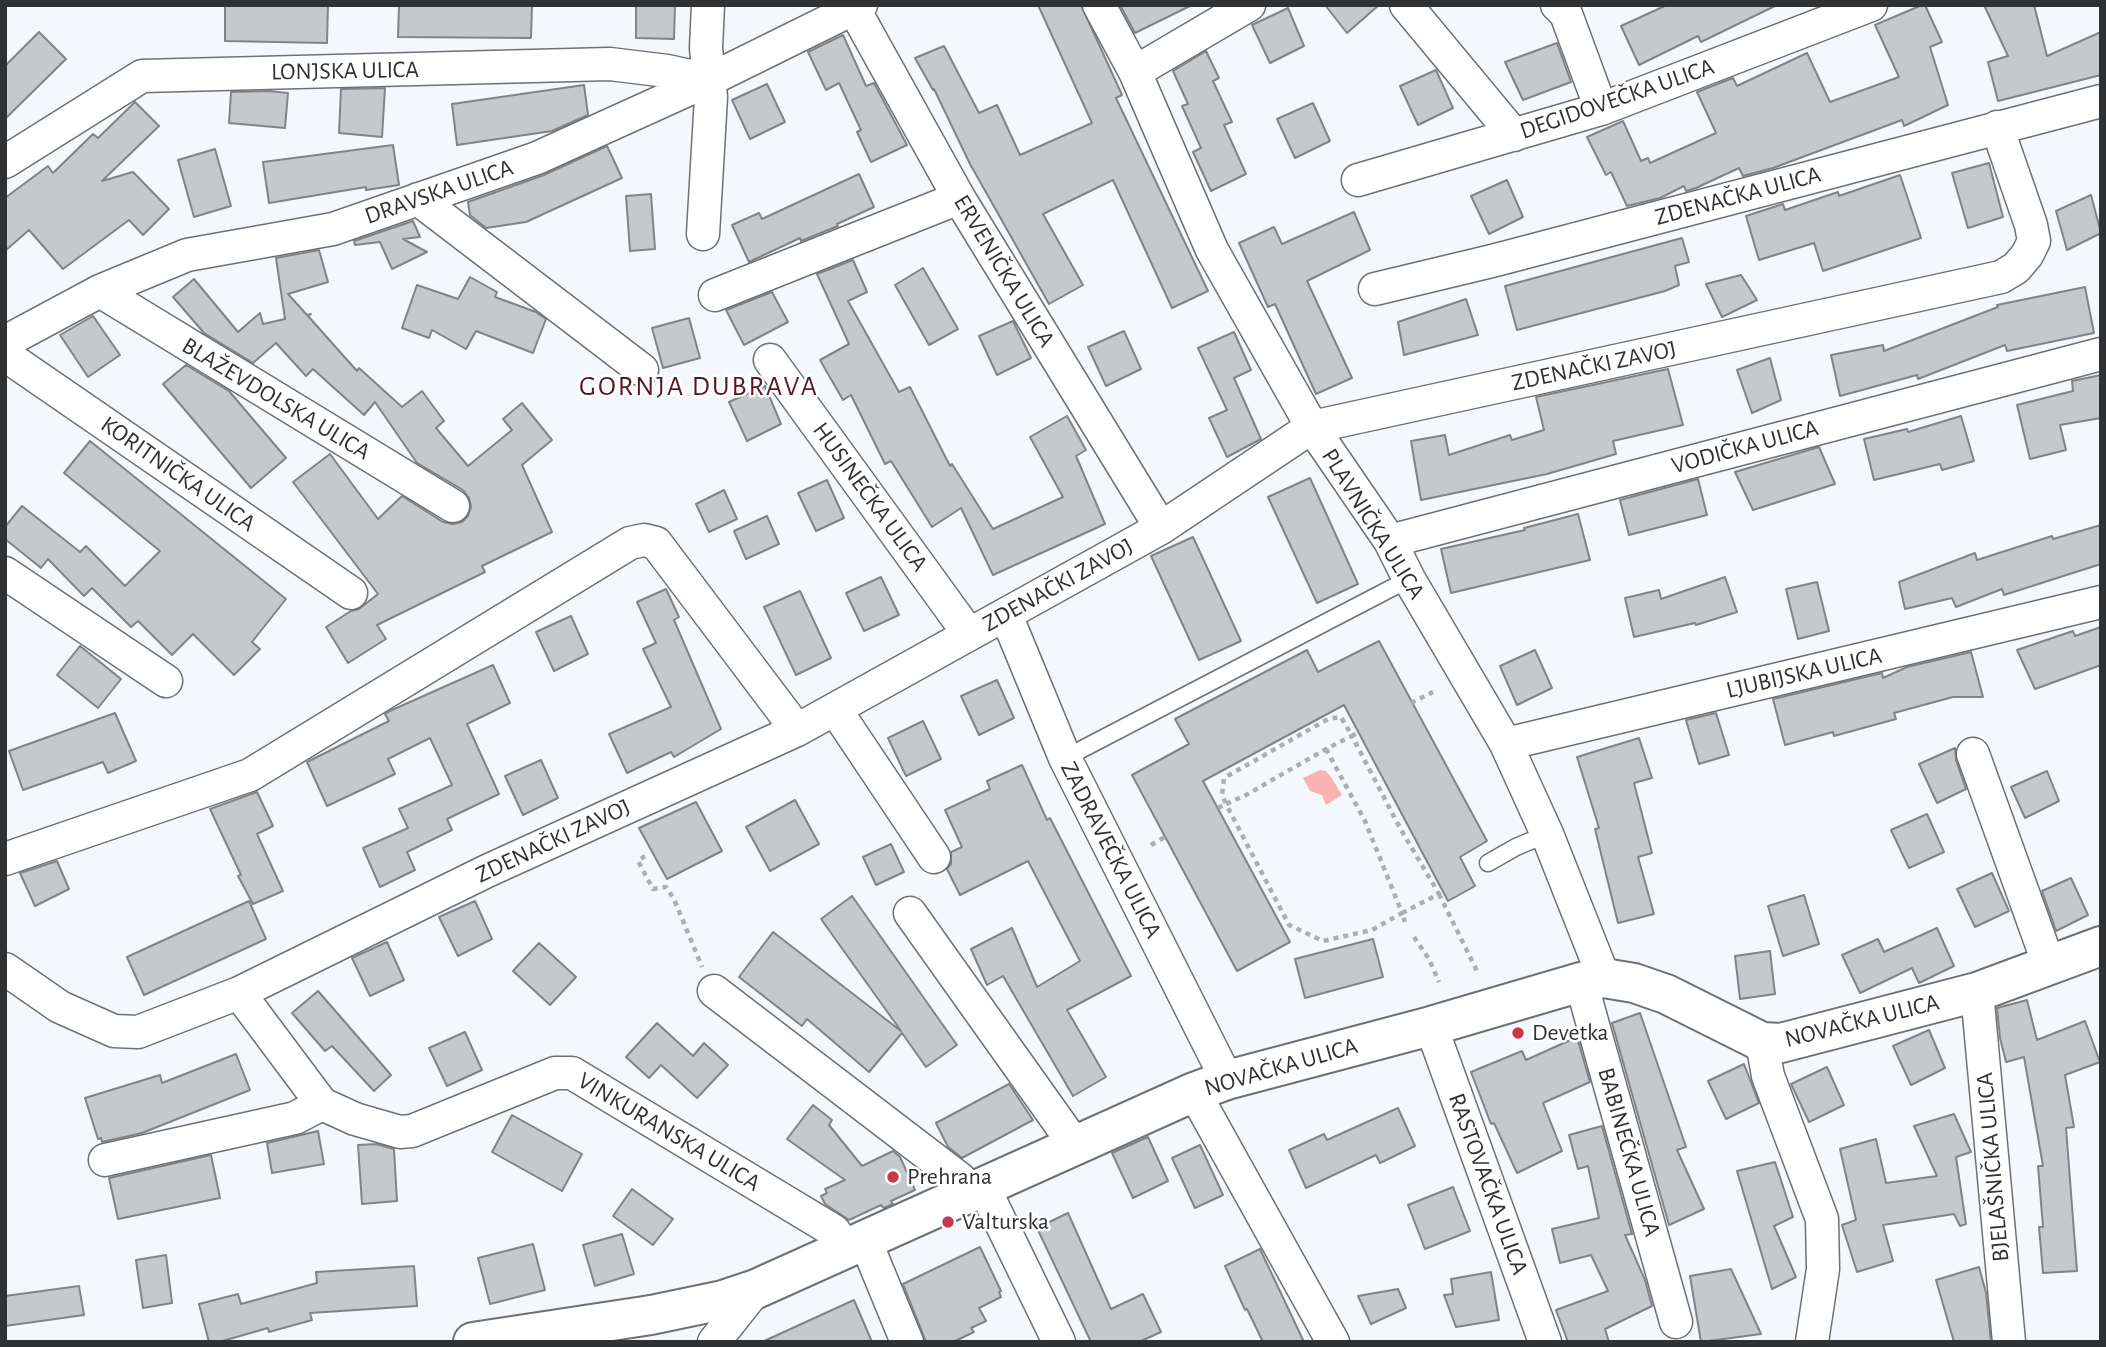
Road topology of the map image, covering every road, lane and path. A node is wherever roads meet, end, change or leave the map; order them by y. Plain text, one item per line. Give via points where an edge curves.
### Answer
1 (708, 5) edge
2 (1099, 5) edge
3 (1249, 5) edge
4 (1406, 5) edge
5 (1557, 5) edge
6 (1871, 5) edge
7 (858, 7) edge
8 (1135, 72) junction
9 (709, 80) junction
10 (2101, 101) edge
11 (1601, 109) junction
12 (1997, 127) junction
13 (1514, 135) junction
14 (5, 162) edge
15 (1358, 180) dead end
16 (959, 198) junction
17 (418, 199) junction
18 (703, 234) dead end
19 (1376, 289) dead end
20 (100, 291) junction
21 (715, 295) dead end
22 (5, 342) edge
23 (2101, 354) edge
24 (5, 355) edge
25 (770, 360) dead end
26 (642, 370) dead end
27 (1312, 427) junction
28 (453, 506) dead end
29 (1161, 528) junction
30 (1390, 541) junction
31 (5, 573) edge
32 (1409, 579) junction
33 (351, 593) dead end
34 (2101, 602) edge
35 (1006, 615) junction
36 (970, 634) junction
37 (166, 681) dead end
38 (1433, 692) dead end
39 (1411, 703) dead end
40 (835, 709) junction
41 (797, 730) junction
42 (1359, 732) dead end
43 (1352, 736) junction
44 (1506, 744) junction
45 (1326, 749) junction
46 (1973, 754) dead end
47 (1065, 758) junction
48 (1226, 804) junction
49 (1218, 808) dead end
50 (1547, 834) junction
51 (1164, 837) dead end
52 (1151, 845) dead end
53 (645, 856) dead end
54 (934, 857) dead end
55 (5, 859) edge
56 (1488, 863) dead end
57 (1439, 894) junction
58 (910, 913) dead end
59 (1402, 913) junction
60 (1405, 922) dead end
61 (1414, 937) dead end
62 (2101, 946) edge
63 (2049, 965) junction
64 (5, 969) edge
65 (1477, 971) dead end
66 (1593, 980) junction
67 (1439, 982) dead end
68 (714, 991) joint
69 (1977, 992) junction
70 (239, 993) junction
71 (1431, 1027) junction
72 (1762, 1042) junction
73 (1210, 1086) junction
74 (322, 1104) junction
75 (1075, 1145) junction
76 (105, 1160) dead end
77 (976, 1189) junction
78 (855, 1244) junction
79 (756, 1289) junction
80 (1676, 1322) dead end
81 (473, 1342) edge
82 (715, 1342) edge
83 (907, 1342) edge
84 (1059, 1342) edge
85 (1333, 1342) edge
86 (1545, 1342) edge
87 (1812, 1342) edge
88 (2009, 1342) edge

1 - 9 street
2 - 8 street, PLAVNIČKA ULICA
3 - 8 street
4 - 13 street
5 - 11 street via 1566,14
6 - 11 street, DEGIDOVEČKA ULICA
7 - 9 street, DRAVSKA ULICA
7 - 16 street, ERVENIČKA ULICA
8 - 27 street, PLAVNIČKA ULICA via 1212,250
9 - 14 street, LONJSKA ULICA via 610,64 142,76
9 - 17 street, DRAVSKA ULICA via 537,158
9 - 18 street
10 - 12 street, ZDENAČKA ULICA
11 - 13 street, DEGIDOVEČKA ULICA
12 - 19 street, ZDENAČKA ULICA
12 - 27 street, ZDENAČKI ZAVOJ via 2034,241 2016,268 2001,277
13 - 15 street, DEGIDOVEČKA ULICA
16 - 21 street
16 - 29 street, ERVENIČKA ULICA
17 - 20 street, DRAVSKA ULICA via 333,229 187,255
17 - 26 street
20 - 22 street, DRAVSKA ULICA
20 - 28 street, BLAŽEVDOLSKA ULICA
23 - 30 street, VODIČKA ULICA
24 - 33 street, KORITNIČKA ULICA
25 - 36 street, HUSINEČKA ULICA
27 - 29 street, ZDENAČKI ZAVOJ
27 - 30 street, PLAVNIČKA ULICA
29 - 35 street, ZDENAČKI ZAVOJ
30 - 32 street, PLAVNIČKA ULICA
31 - 37 street
32 - 44 street, PLAVNIČKA ULICA
32 - 47 lane
34 - 44 street, LJUBIJSKA ULICA
35 - 36 street, ZDENAČKI ZAVOJ
35 - 47 street, ZADRAVEČKA ULICA
36 - 40 street, ZDENAČKI ZAVOJ
38 - 39 path
40 - 41 street, ZDENAČKI ZAVOJ
40 - 54 street
41 - 55 street via 656,543 631,542 250,775
41 - 70 street, ZDENAČKI ZAVOJ via 500,865
42 - 43 path
43 - 45 path
43 - 48 path via 1341,718 1328,719 1224,778
43 - 57 path
44 - 50 street, PLAVNIČKA ULICA
45 - 48 path
45 - 59 path via 1365,821
46 - 63 street
47 - 73 street, ZADRAVEČKA ULICA
48 - 49 path
48 - 59 path via 1289,925 1323,941 1372,930
50 - 56 lane
50 - 66 street, PLAVNIČKA ULICA
51 - 52 path
53 - 68 path via 638,861 653,890 666,887 674,899 705,972 707,989
57 - 59 path
57 - 65 path
58 - 75 street
59 - 60 path
61 - 67 path
62 - 63 street, NOVAČKA ULICA
63 - 69 street, NOVAČKA ULICA
64 - 70 street, ZDENAČKI ZAVOJ via 60,1007 114,1031 138,1032
66 - 71 street, NOVAČKA ULICA
66 - 72 street, NOVAČKA ULICA via 1634,983 1666,994
66 - 80 street, BABINEČKA ULICA
68 - 77 street
69 - 72 street, NOVAČKA ULICA via 1781,1043
69 - 88 street, BJELAŠNIČKA ULICA
70 - 74 street, VINKURANSKA ULICA
71 - 73 street, NOVAČKA ULICA
71 - 86 street, RASTOVAČKA ULICA
72 - 87 street via 1768,1076 1822,1219 1823,1269
73 - 75 street, NOVAČKA ULICA
73 - 85 street, ZADRAVEČKA ULICA
74 - 76 street via 295,1118
74 - 78 street, VINKURANSKA ULICA via 355,1119 412,1131 555,1073 572,1073
75 - 77 street, NOVAČKA ULICA
77 - 78 street, NOVAČKA ULICA
77 - 84 street
78 - 79 street, NOVAČKA ULICA
78 - 83 street
79 - 81 street, NOVAČKA ULICA via 692,1308
79 - 82 street

